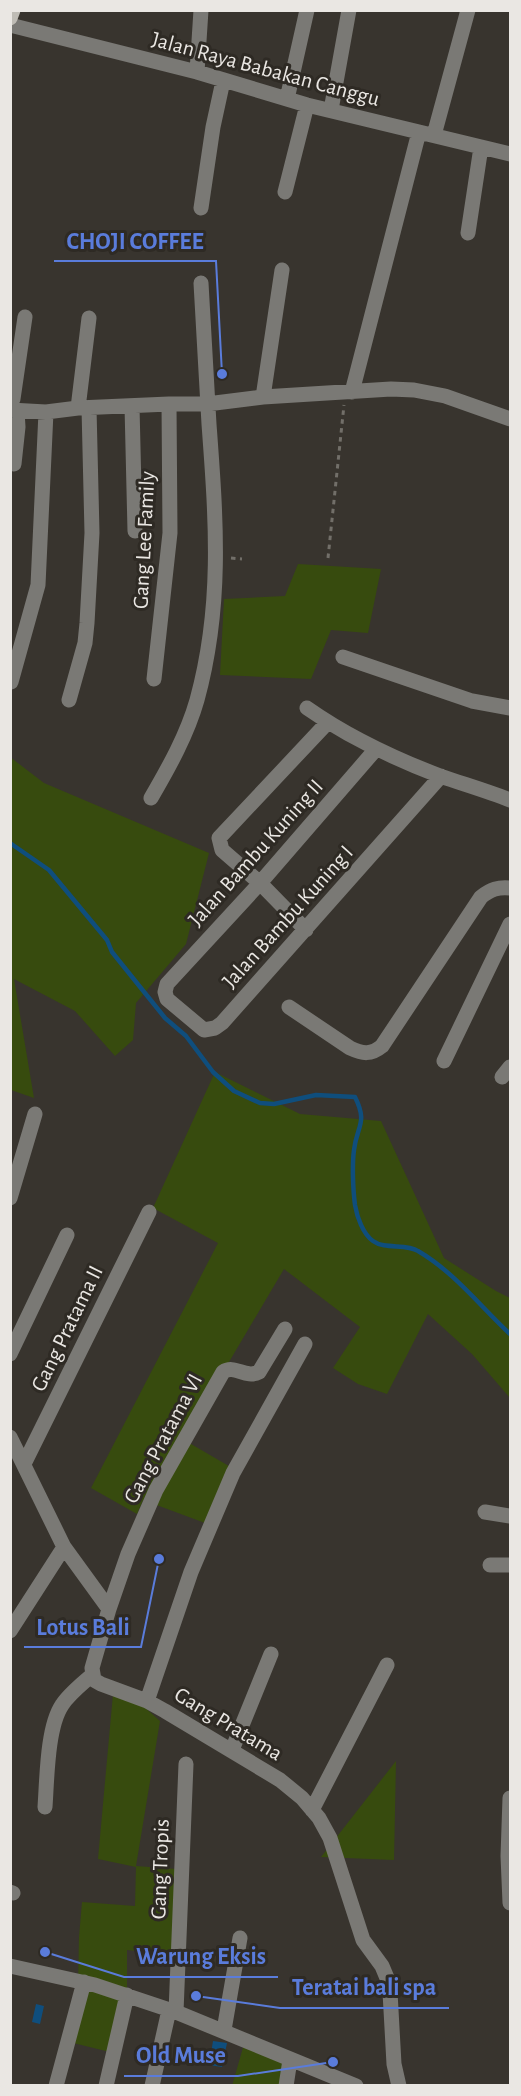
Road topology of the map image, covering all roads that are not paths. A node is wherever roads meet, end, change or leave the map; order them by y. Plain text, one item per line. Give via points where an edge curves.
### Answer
1 (13, 10) edge
2 (201, 10) edge
3 (307, 10) edge
4 (348, 10) edge
5 (468, 10) edge
6 (10, 18) edge
7 (10, 25) edge
8 (197, 72) junction
9 (223, 81) junction
10 (287, 99) junction
11 (307, 105) junction
12 (331, 110) junction
13 (426, 134) junction
14 (481, 147) junction
15 (510, 154) edge
16 (285, 192) dead end
17 (201, 208) dead end
18 (468, 233) dead end
19 (282, 270) dead end
20 (201, 283) dead end
21 (26, 317) dead end
22 (89, 318) dead end
23 (349, 392) junction
24 (263, 397) junction
25 (169, 404) junction
26 (207, 404) junction
27 (132, 406) junction
28 (84, 408) junction
29 (13, 409) edge
30 (45, 412) junction
31 (510, 419) edge
32 (14, 464) dead end
33 (135, 531) dead end
34 (343, 657) dead end
35 (154, 679) dead end
36 (11, 682) edge
37 (69, 700) dead end
38 (307, 708) dead end
39 (510, 708) edge
40 (328, 722) junction
41 (375, 749) junction
42 (441, 776) junction
43 (151, 798) dead end
44 (510, 800) edge
45 (260, 883) junction
46 (510, 888) edge
47 (510, 924) edge
48 (306, 930) junction
49 (167, 984) joint
50 (289, 1007) dead end
51 (444, 1061) dead end
52 (34, 1114) dead end
53 (10, 1198) edge
54 (149, 1212) dead end
55 (67, 1235) dead end
56 (285, 1329) dead end
57 (305, 1344) dead end
58 (10, 1354) edge
59 (10, 1437) edge
60 (24, 1464) junction
61 (485, 1512) dead end
62 (510, 1516) edge
63 (64, 1547) junction
64 (490, 1565) dead end
65 (510, 1565) edge
66 (109, 1609) junction
67 (10, 1631) edge
68 (271, 1654) dead end
69 (387, 1665) dead end
70 (92, 1675) junction
71 (147, 1701) junction
72 (232, 1750) junction
73 (186, 1764) dead end
74 (510, 1798) edge
75 (45, 1807) dead end
76 (312, 1810) junction
77 (510, 1903) edge
78 (240, 1938) dead end
79 (10, 1966) edge
80 (84, 1982) junction
81 (127, 1995) junction
82 (172, 2011) junction
83 (224, 2030) junction
84 (290, 2060) junction
85 (57, 2085) edge
86 (106, 2085) edge
87 (152, 2085) edge
88 (286, 2085) edge
89 (356, 2085) edge
90 (399, 2085) edge

1 - 6 main road
2 - 8 street
3 - 10 street
4 - 12 street
5 - 13 street
7 - 8 street, Jalan Raya Babakan Canggu
8 - 9 street, Jalan Raya Babakan Canggu
9 - 10 street, Jalan Raya Babakan Canggu
9 - 17 street
10 - 11 street, Jalan Raya Babakan Canggu
11 - 12 street, Jalan Raya Babakan Canggu
11 - 16 street
12 - 13 street, Jalan Raya Babakan Canggu
13 - 14 street, Jalan Raya Babakan Canggu
13 - 23 street
14 - 15 street, Jalan Raya Babakan Canggu
14 - 18 street
19 - 24 street
20 - 26 street
21 - 29 street
22 - 28 street
23 - 24 street
23 - 31 street via 414,390 445,396
24 - 26 street
25 - 26 street
25 - 27 street
25 - 35 street, Gang Lee Family via 170,533
26 - 43 street via 217,557 210,640 189,724 175,758
27 - 28 street
27 - 33 street
28 - 30 street
28 - 37 street via 93,480 92,533 85,643
29 - 30 street
29 - 32 street via 18,427
30 - 36 street via 38,585
34 - 39 street via 472,701
38 - 40 street
40 - 41 street
40 - 45 street via 219,838 222,850
41 - 42 street
41 - 45 street, Jalan Bambu Kuning II
42 - 44 street
42 - 48 street, Jalan Bambu Kuning I
45 - 48 street
45 - 49 street, Jalan Bambu Kuning II
46 - 50 street via 495,888 481,897 375,1052 360,1053 350,1048
47 - 51 street
48 - 49 street, Jalan Bambu Kuning I via 215,1029 204,1030 167,999
52 - 53 street
54 - 60 street, Gang Pratama II
55 - 58 street
56 - 66 street, Gang Pratama VI via 258,1372 249,1375 227,1369 218,1378 156,1490
57 - 71 street via 233,1473 191,1572
59 - 60 street
60 - 63 street
61 - 62 street
63 - 66 street
63 - 67 street
64 - 65 street
66 - 70 street
68 - 72 street
69 - 76 street
70 - 71 street, Gang Pratama via 101,1684
70 - 75 street via 62,1705 56,1719
71 - 72 street, Gang Pratama
72 - 76 street, Gang Pratama via 280,1779
73 - 82 street, Gang Tropis
74 - 77 street
76 - 90 street, Gang Pratama via 330,1838 363,1940 387,1978
78 - 83 street
79 - 80 street
80 - 81 street
80 - 85 street
81 - 82 street
81 - 86 street
82 - 83 street
82 - 87 street, Gang Tropis
83 - 84 street
84 - 88 street
84 - 89 street

